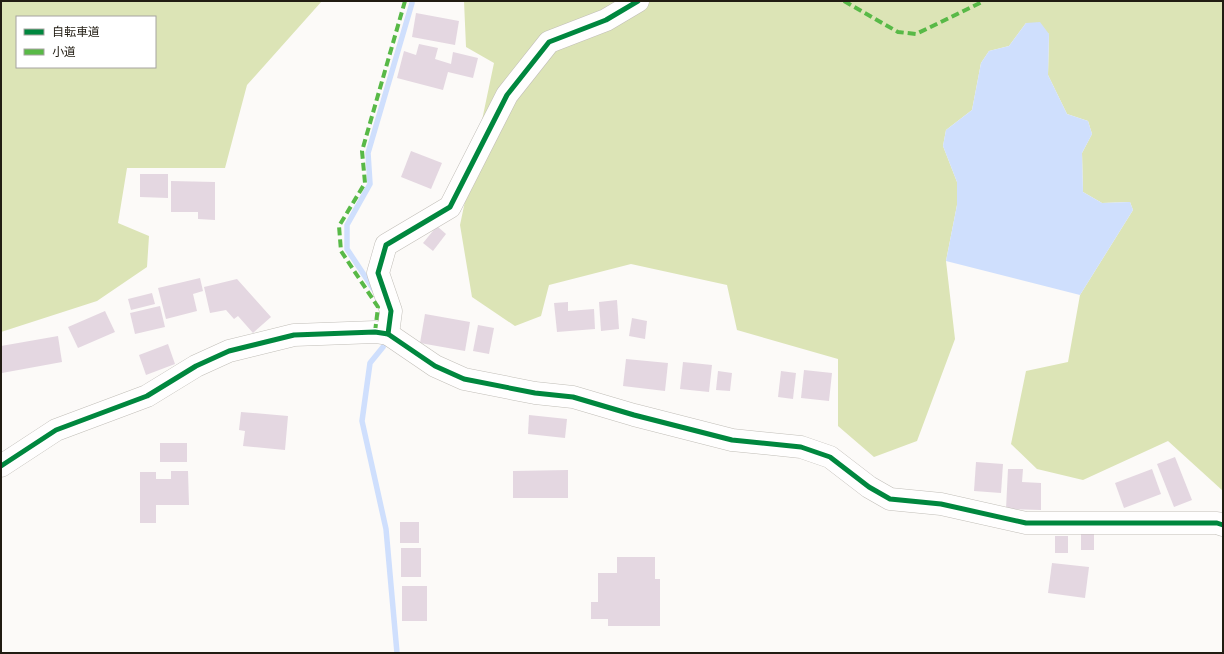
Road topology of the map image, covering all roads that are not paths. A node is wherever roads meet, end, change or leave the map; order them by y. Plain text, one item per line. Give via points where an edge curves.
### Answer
1 (638, 1) edge
2 (388, 334) junction
3 (1, 466) edge
4 (1223, 525) edge

1 - 2 street via 606,20 549,42 507,95 450,207 386,245 378,273 391,311
2 - 3 street via 375,332 294,335 229,351 196,366 147,396 56,430
2 - 4 street via 435,366 464,379 535,393 573,397 732,440 801,447 830,456 869,487 890,499 941,504 1026,523

